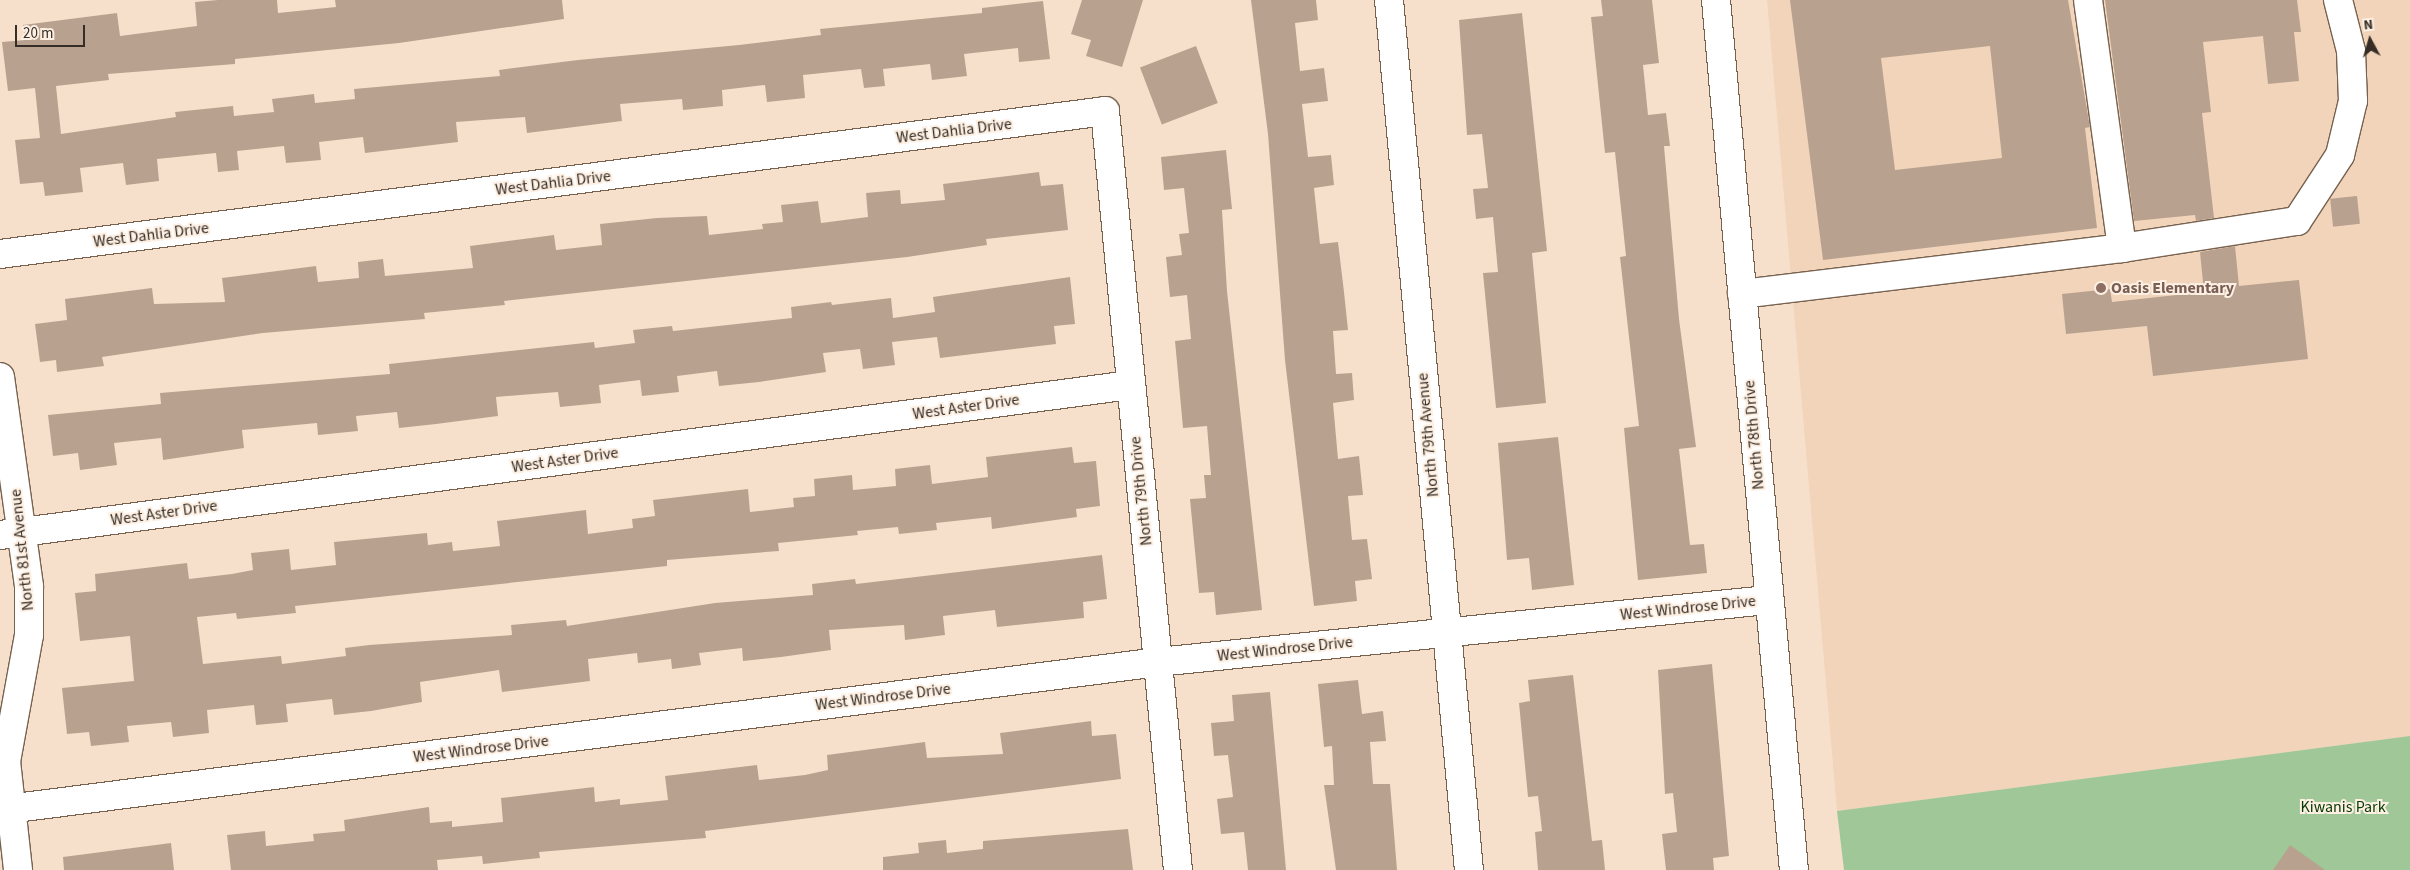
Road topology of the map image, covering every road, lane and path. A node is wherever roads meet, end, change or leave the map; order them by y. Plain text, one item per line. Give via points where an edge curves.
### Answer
1 (1389, 0) edge
2 (1716, 0) edge
3 (2088, 0) edge
4 (2338, 0) edge
5 (1106, 111) joint
6 (2122, 248) junction
7 (0, 254) edge
8 (1742, 294) junction
9 (0, 377) edge
10 (1130, 385) junction
11 (11, 534) edge
12 (1767, 600) junction
13 (1447, 633) junction
14 (1158, 662) junction
15 (5, 810) edge
16 (18, 870) edge
17 (1178, 870) edge
18 (1469, 870) edge
19 (1794, 870) edge

1 - 13 street, North 79th Avenue
2 - 8 street, North 78th Drive
3 - 6 street
4 - 6 street via 2351,51 2353,101 2340,155 2297,221
5 - 7 street, West Dahlia Drive
5 - 10 street, North 79th Drive
6 - 8 street
8 - 12 street, North 78th Drive
9 - 11 street, North 81st Avenue
10 - 11 street, West Aster Drive
10 - 14 street, North 79th Drive
11 - 15 street, North 81st Avenue via 29,587 29,635 6,761
12 - 13 street, West Windrose Drive
12 - 19 street, North 78th Drive
13 - 14 street, West Windrose Drive
13 - 18 street, North 79th Avenue
14 - 15 street, West Windrose Drive
14 - 17 street, North 79th Drive
15 - 16 street, North 81st Avenue

